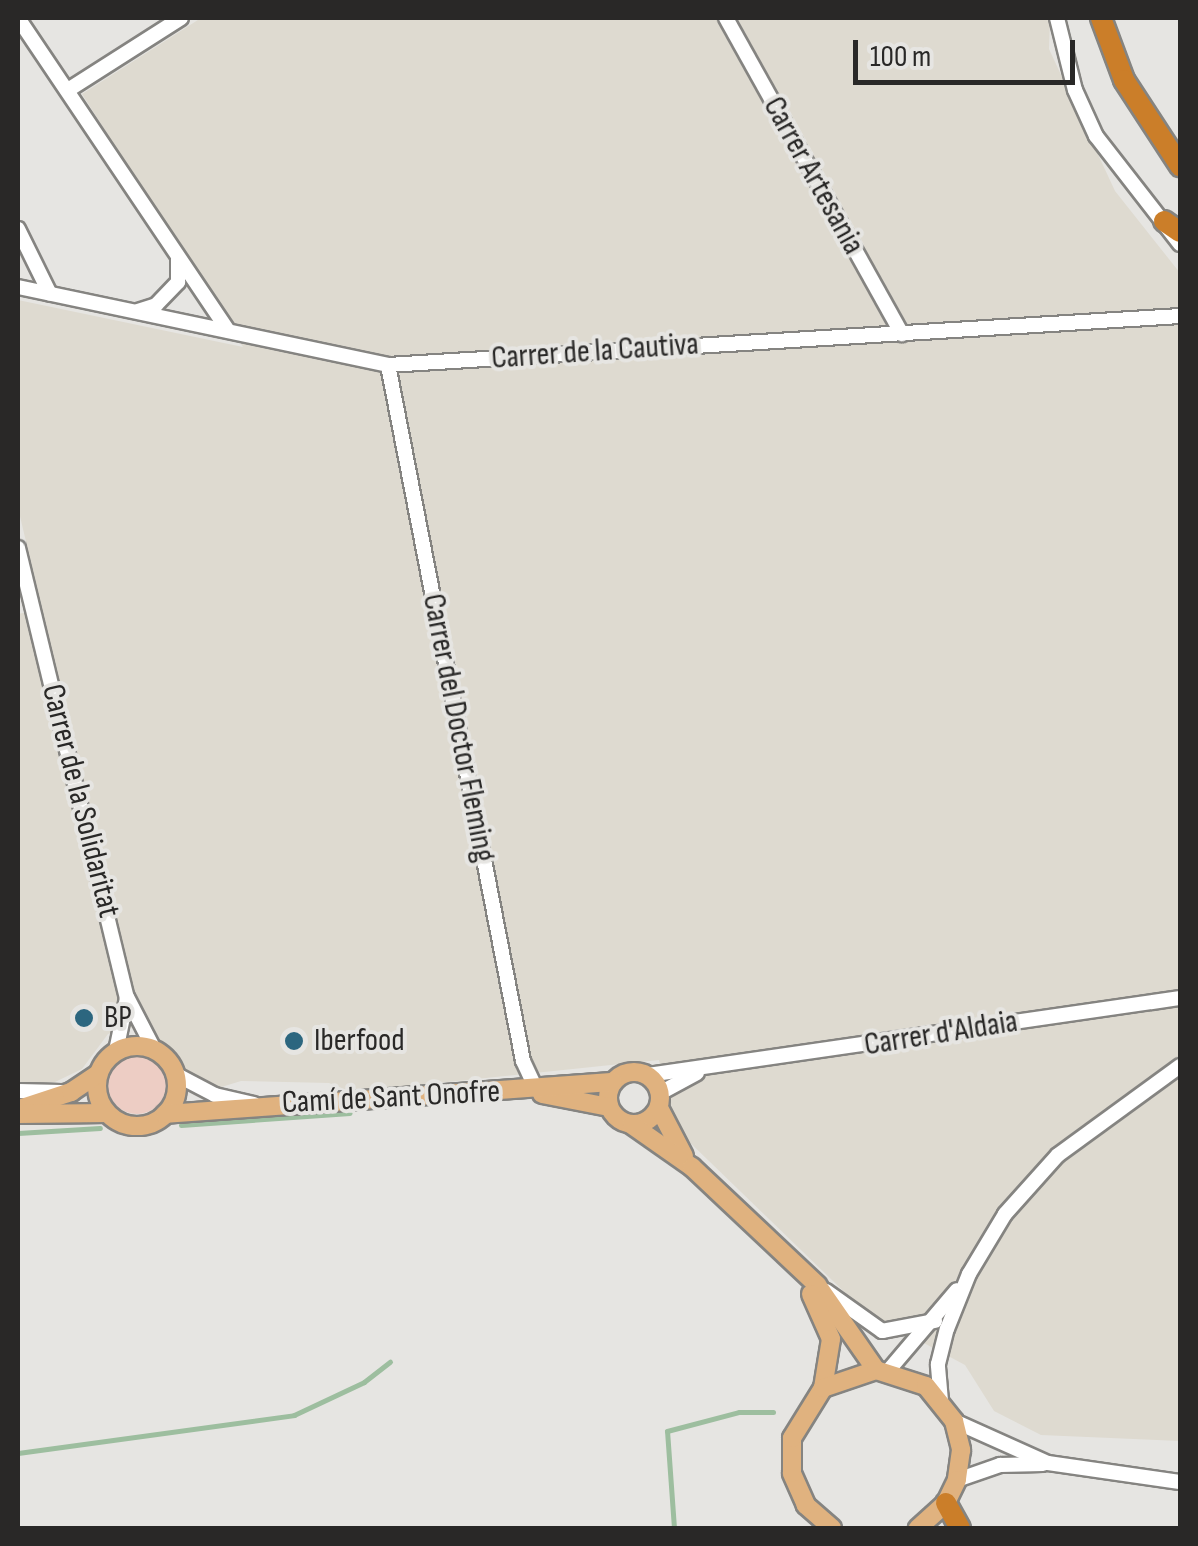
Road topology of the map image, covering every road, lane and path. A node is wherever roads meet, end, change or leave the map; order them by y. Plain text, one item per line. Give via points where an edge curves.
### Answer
1 (181, 18) edge
2 (726, 18) edge
3 (1058, 18) edge
4 (1101, 18) edge
5 (20, 27) edge
6 (68, 90) junction
7 (1150, 118) junction
8 (1180, 142) edge
9 (1180, 166) edge
10 (1172, 226) edge
11 (18, 228) edge
12 (1180, 244) edge
13 (178, 256) junction
14 (18, 287) edge
15 (50, 294) junction
16 (133, 311) junction
17 (1180, 316) edge
18 (228, 331) junction
19 (902, 334) junction
20 (388, 365) junction
21 (18, 548) edge
22 (24, 596) edge
23 (127, 997) junction
24 (1180, 998) edge
25 (154, 1050) junction
26 (116, 1051) junction
27 (1180, 1066) edge
28 (702, 1070) junction
29 (98, 1074) junction
30 (175, 1074) junction
31 (648, 1075) junction
32 (613, 1082) junction
33 (529, 1089) junction
34 (18, 1091) edge
35 (72, 1092) junction
36 (659, 1100) junction
37 (260, 1105) junction
38 (609, 1107) junction
39 (18, 1112) edge
40 (107, 1113) junction
41 (165, 1114) junction
42 (632, 1124) junction
43 (692, 1167) junction
44 (793, 1263) junction
45 (969, 1274) junction
46 (817, 1285) junction
47 (935, 1321) junction
48 (882, 1370) junction
49 (823, 1388) junction
50 (941, 1400) junction
51 (954, 1421) junction
52 (1048, 1464) junction
53 (957, 1480) junction
54 (1180, 1482) edge
55 (946, 1503) junction
56 (832, 1528) edge
57 (918, 1528) edge
58 (960, 1528) edge

1 - 6 street
2 - 19 street, Carrer Artesania
3 - 10 street via 1075,90 1096,136
4 - 7 highway via 1124,80
5 - 6 street
6 - 13 street
7 - 8 highway
7 - 9 highway
10 - 12 street
11 - 15 street
13 - 16 street via 178,282 156,305
13 - 18 street
14 - 15 street, Carrer de la Cautiva
15 - 16 street, Carrer de la Cautiva
16 - 18 street, Carrer de la Cautiva
17 - 19 street, Carrer de la Cautiva
18 - 20 street, Carrer de la Cautiva
19 - 20 street, Carrer de la Cautiva
20 - 33 street, Carrer del Doctor Fleming
21 - 22 street, Carrer de la Solidaritat
22 - 23 street, Carrer de la Solidaritat
23 - 25 street, Carrer de la Solidaritat
23 - 26 street, Carrer de la Solidaritat
24 - 28 street, Carrer d'Aldaia
25 - 26 main road
25 - 30 main road
26 - 29 main road
27 - 45 street via 1030,1182
28 - 31 street, Carrer d'Aldaia
28 - 36 street, Carrer d'Aldaia
29 - 35 main road
29 - 40 main road
30 - 37 street, Camí de Sant Onofre via 216,1095
30 - 41 main road
31 - 32 main road via 629,1072
31 - 36 main road
32 - 33 main road, Camí de Sant Onofre
32 - 38 main road
33 - 37 main road, Camí de Sant Onofre
33 - 38 main road, Camí de Sant Onofre
34 - 35 street
35 - 39 main road
36 - 42 main road
36 - 43 main road
37 - 41 main road, Camí de Sant Onofre
38 - 42 main road
39 - 40 main road
40 - 41 main road via 129,1125
42 - 43 main road
43 - 44 main road
44 - 46 main road
44 - 49 main road via 831,1339
45 - 47 street
45 - 50 street via 938,1364
46 - 47 street via 882,1331
46 - 48 main road
47 - 48 street
48 - 49 main road
48 - 50 main road
49 - 56 main road via 792,1438 792,1473 806,1506
50 - 51 main road
51 - 52 street
51 - 53 main road
52 - 53 street via 1000,1465
52 - 54 street
53 - 55 main road
55 - 57 main road
55 - 58 highway

